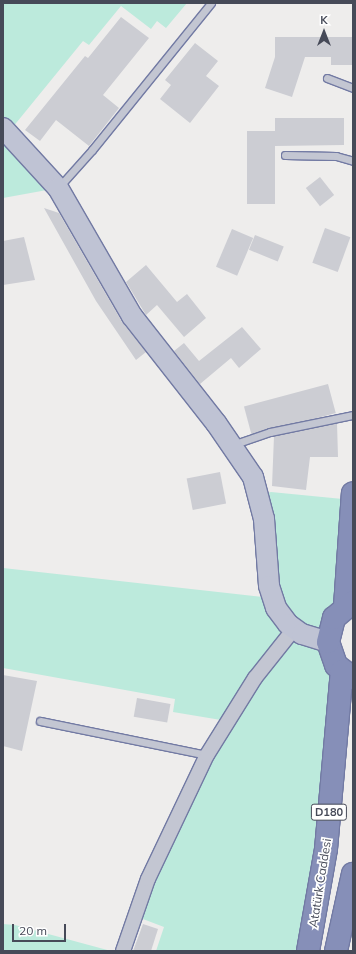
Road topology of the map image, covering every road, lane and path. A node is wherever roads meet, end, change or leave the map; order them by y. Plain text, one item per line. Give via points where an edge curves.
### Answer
1 (211, 3) edge
2 (327, 78) dead end
3 (353, 88) edge
4 (3, 128) edge
5 (285, 155) dead end
6 (353, 161) edge
7 (58, 188) junction
8 (353, 415) edge
9 (232, 445) junction
10 (353, 493) edge
11 (349, 604) edge
12 (294, 629) junction
13 (328, 642) junction
14 (347, 675) edge
15 (40, 721) dead end
16 (207, 755) junction
17 (353, 874) edge
18 (123, 951) edge
19 (308, 951) edge
20 (336, 951) edge

1 - 7 lane
2 - 3 lane
4 - 7 street
5 - 6 lane via 336,156
7 - 9 street via 132,316
8 - 9 lane via 270,432
9 - 12 street via 253,477 259,496 272,598 281,616
10 - 11 highway, Atatürk Caddesi
11 - 13 highway, Atatürk Caddesi via 330,625
12 - 13 street
12 - 16 street via 255,678
13 - 14 highway, Atatürk Caddesi via 332,658
14 - 19 highway, Atatürk Caddesi / D180 via 326,849
15 - 16 lane
16 - 18 street via 148,878
17 - 20 highway

